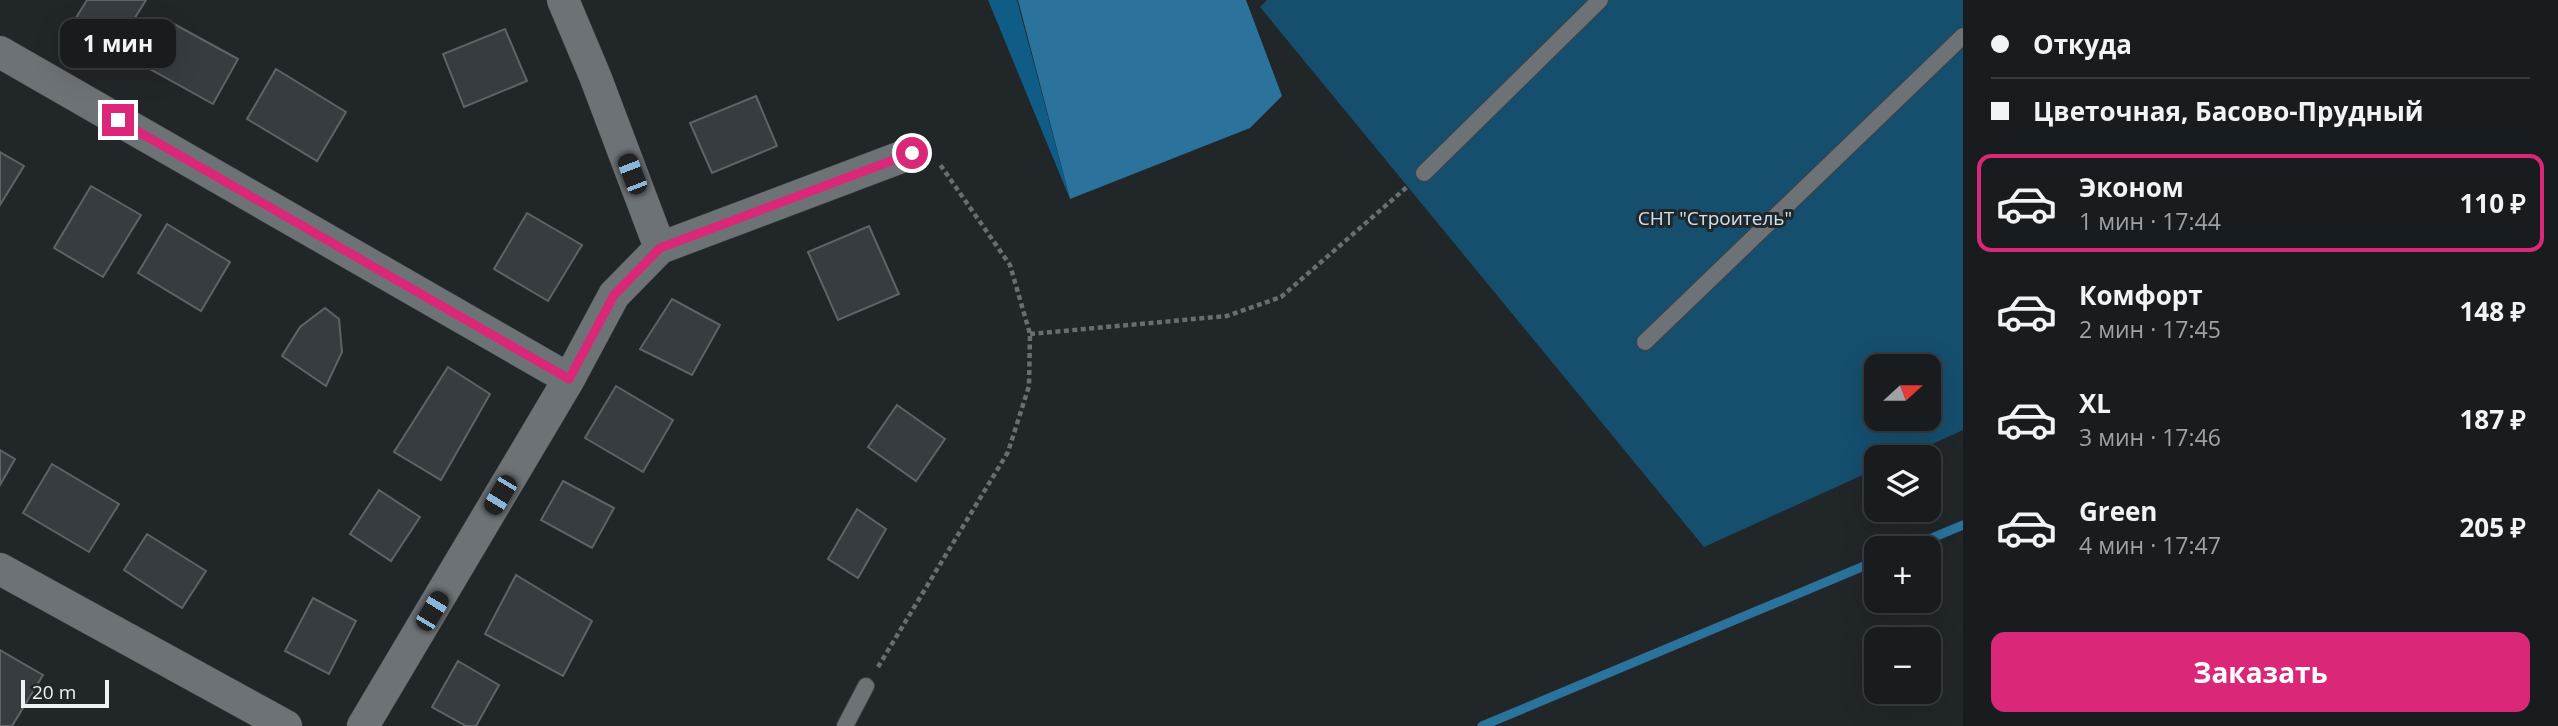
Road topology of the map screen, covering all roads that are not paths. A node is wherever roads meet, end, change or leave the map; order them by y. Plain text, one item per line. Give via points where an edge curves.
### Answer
1 (563, 0) edge
2 (1600, 0) edge
3 (1963, 36) edge
4 (0, 52) edge
5 (912, 153) road end
6 (1423, 173) road end
7 (660, 248) junction
8 (1645, 342) dead end
9 (569, 379) junction
10 (0, 569) edge
11 (866, 686) road end
12 (286, 726) edge
13 (363, 726) edge
14 (845, 726) edge

1 - 7 street
2 - 6 lane
3 - 8 lane
4 - 9 street
5 - 7 street
7 - 9 street via 614,295
9 - 13 street
10 - 12 street
11 - 14 lane

